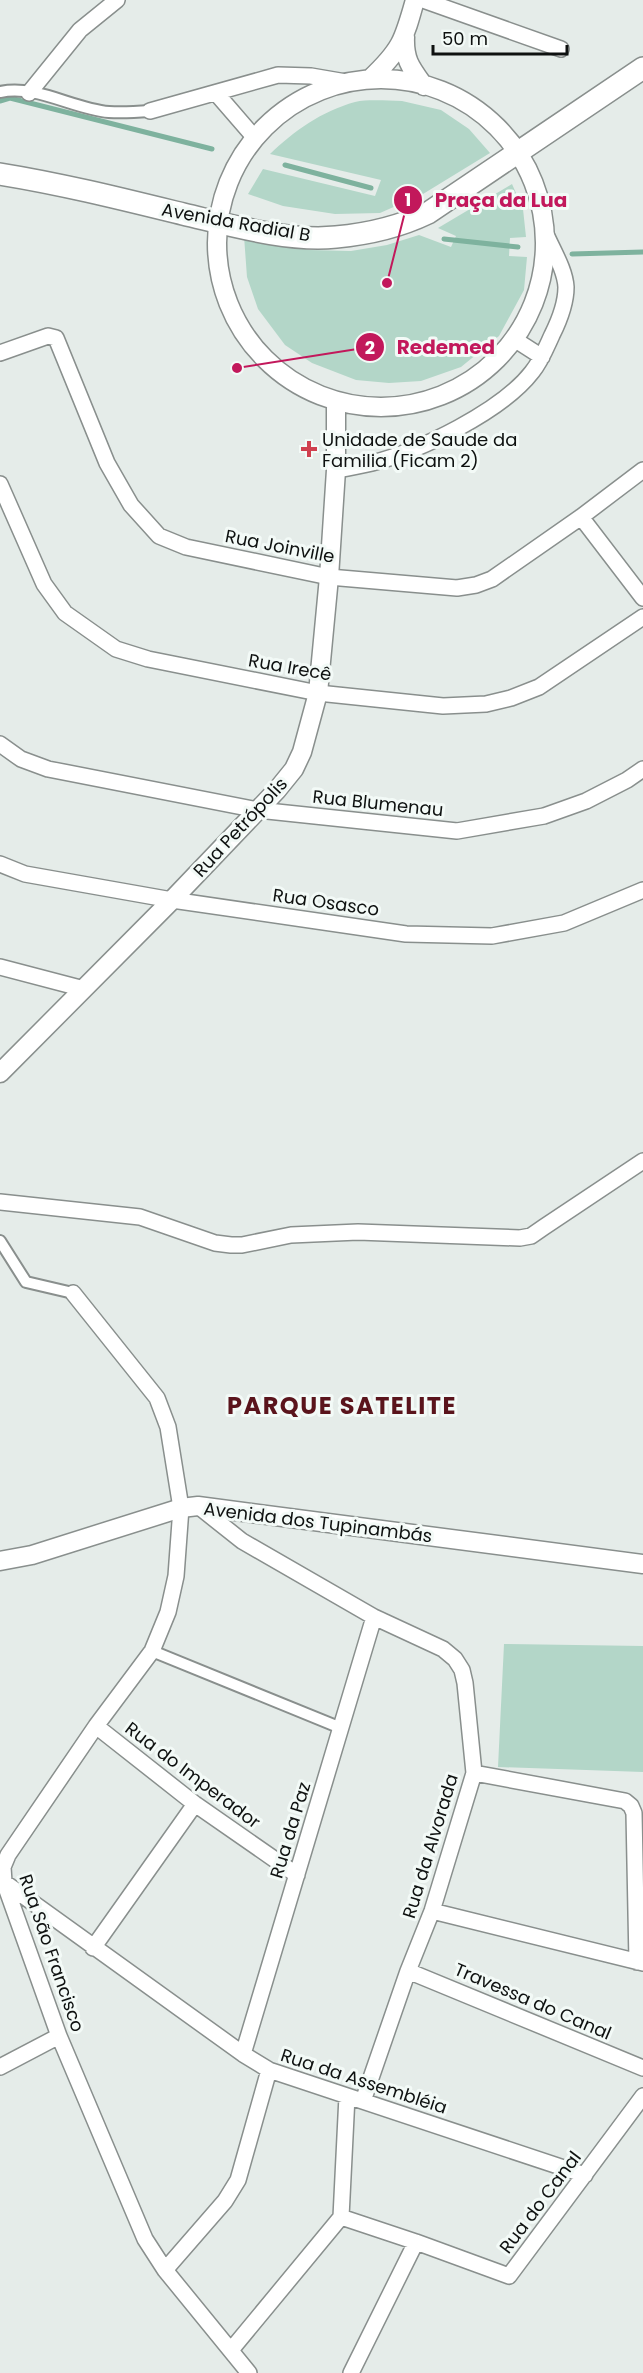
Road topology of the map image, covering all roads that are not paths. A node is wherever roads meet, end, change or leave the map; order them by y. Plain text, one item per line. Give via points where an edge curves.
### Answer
1 (117, 0) edge
2 (415, 0) edge
3 (423, 0) edge
4 (405, 35) junction
5 (561, 49) dead end
6 (643, 68) edge
7 (370, 79) junction
8 (346, 82) junction
9 (424, 86) junction
10 (0, 92) edge
11 (29, 93) junction
12 (216, 93) junction
13 (150, 111) joint
14 (255, 138) junction
15 (519, 152) junction
16 (0, 174) edge
17 (218, 222) junction
18 (545, 232) junction
19 (514, 339) junction
20 (0, 352) edge
21 (542, 357) junction
22 (336, 401) junction
23 (336, 470) junction
24 (643, 470) edge
25 (0, 484) edge
26 (581, 517) junction
27 (329, 577) junction
28 (643, 598) edge
29 (643, 617) edge
30 (318, 693) junction
31 (0, 744) edge
32 (643, 768) edge
33 (258, 810) junction
34 (0, 864) edge
35 (643, 890) edge
36 (172, 900) junction
37 (0, 968) edge
38 (84, 989) junction
39 (0, 1073) edge
40 (643, 1161) edge
41 (0, 1202) edge
42 (0, 1241) edge
43 (73, 1293) joint
44 (189, 1507) junction
45 (233, 1511) junction
46 (242, 1541) junction
47 (0, 1561) edge
48 (643, 1564) edge
49 (374, 1617) junction
50 (152, 1651) junction
51 (96, 1726) junction
52 (341, 1728) junction
53 (474, 1773) junction
54 (195, 1804) junction
55 (297, 1875) junction
56 (4, 1882) junction
57 (432, 1911) junction
58 (93, 1948) junction
59 (640, 1963) edge
60 (408, 1971) junction
61 (59, 2036) junction
62 (243, 2054) junction
63 (0, 2067) edge
64 (643, 2068) edge
65 (269, 2070) junction
66 (347, 2096) junction
67 (643, 2096) edge
68 (363, 2101) junction
69 (585, 2175) junction
70 (341, 2217) junction
71 (416, 2242) junction
72 (165, 2270) junction
73 (231, 2350) junction
74 (249, 2373) edge
75 (351, 2373) edge

1 - 11 street via 80,30
2 - 4 street
3 - 5 street
4 - 7 street via 394,56
4 - 9 street via 404,53
6 - 15 main road, Avenida Radial B
7 - 8 street
7 - 9 street
8 - 12 street via 278,75
8 - 14 street via 310,94 277,115
9 - 15 street via 464,102
10 - 11 street
11 - 13 street via 108,112
12 - 13 street
12 - 14 street
14 - 17 street via 230,176
15 - 17 main road, Avenida Radial B via 428,213 392,228 334,238 294,236
15 - 18 street via 541,204
16 - 17 main road, Avenida Radial B
17 - 22 street via 219,271 226,299 244,334 269,364 300,387
18 - 19 street via 543,270 532,306
18 - 21 street via 566,286 563,305
19 - 21 street
19 - 22 street via 487,369 453,391 416,404 376,408
20 - 27 street, Rua Joinville via 48,336 56,338 107,463 131,505 159,536 186,548
21 - 23 street via 510,394 478,416 413,449
22 - 23 street, Rua Petrópolis
23 - 27 street, Rua Petrópolis
24 - 26 street, Rua Joinville
25 - 30 street, Rua Irecê via 44,584 65,613 116,649
26 - 27 street, Rua Joinville via 492,579 476,585 457,588
26 - 28 street
27 - 30 street, Rua Petrópolis
29 - 30 street, Rua Irecê via 539,687 486,704 443,706
30 - 33 street, Rua Petrópolis via 294,769
31 - 33 street, Rua Blumenau via 21,759 48,769
32 - 33 street, Rua Blumenau via 586,801 544,816 457,831
33 - 36 street, Rua Petrópolis
34 - 36 street, Rua Osasco via 25,874
35 - 36 street, Rua Osasco via 564,923 492,936 406,934
36 - 38 street, Rua Petrópolis
37 - 38 street
38 - 39 street, Rua Petrópolis
40 - 41 street via 531,1236 520,1238 358,1232 291,1235 231,1245 140,1217
42 - 43 street via 26,1282
43 - 44 street via 157,1398
44 - 45 street, Avenida dos Tupinambás
44 - 46 street, Rua da Alvorada
44 - 47 street, Avenida dos Tupinambás via 32,1555
44 - 50 street, Rua São Francisco via 168,1612
45 - 46 street
45 - 48 street, Avenida dos Tupinambás
46 - 49 street, Rua da Alvorada
49 - 52 street, Rua da Paz
49 - 53 street, Rua da Alvorada via 444,1649 455,1659 465,1683
50 - 51 street, Rua São Francisco
50 - 52 street
51 - 54 street, Rua do Imperador
51 - 56 street, Rua São Francisco via 8,1855 3,1867
52 - 55 street, Rua da Paz
53 - 57 street, Rua da Alvorada
53 - 59 street via 625,1801 631,1806
54 - 55 street, Rua do Imperador
54 - 58 street
55 - 62 street, Rua da Paz
56 - 58 street, Rua da Assembléia
56 - 61 street, Rua São Francisco
57 - 59 street
57 - 60 street, Rua da Alvorada
58 - 62 street, Rua da Assembléia
60 - 64 street, Travessa do Canal
60 - 68 street, Rua da Alvorada
61 - 63 street
61 - 72 street, Rua São Francisco via 145,2239
62 - 65 street, Rua da Assembléia
65 - 66 street, Rua da Assembléia
65 - 72 street via 238,2180 225,2201
66 - 68 street, Rua da Assembléia
66 - 70 street
67 - 69 street, Rua do Canal
68 - 69 street, Rua da Assembléia
69 - 71 street, Rua do Canal via 509,2276
70 - 71 street, Rua do Canal
70 - 73 street
71 - 75 street
72 - 73 street, Rua São Francisco
73 - 74 street, Rua São Francisco

